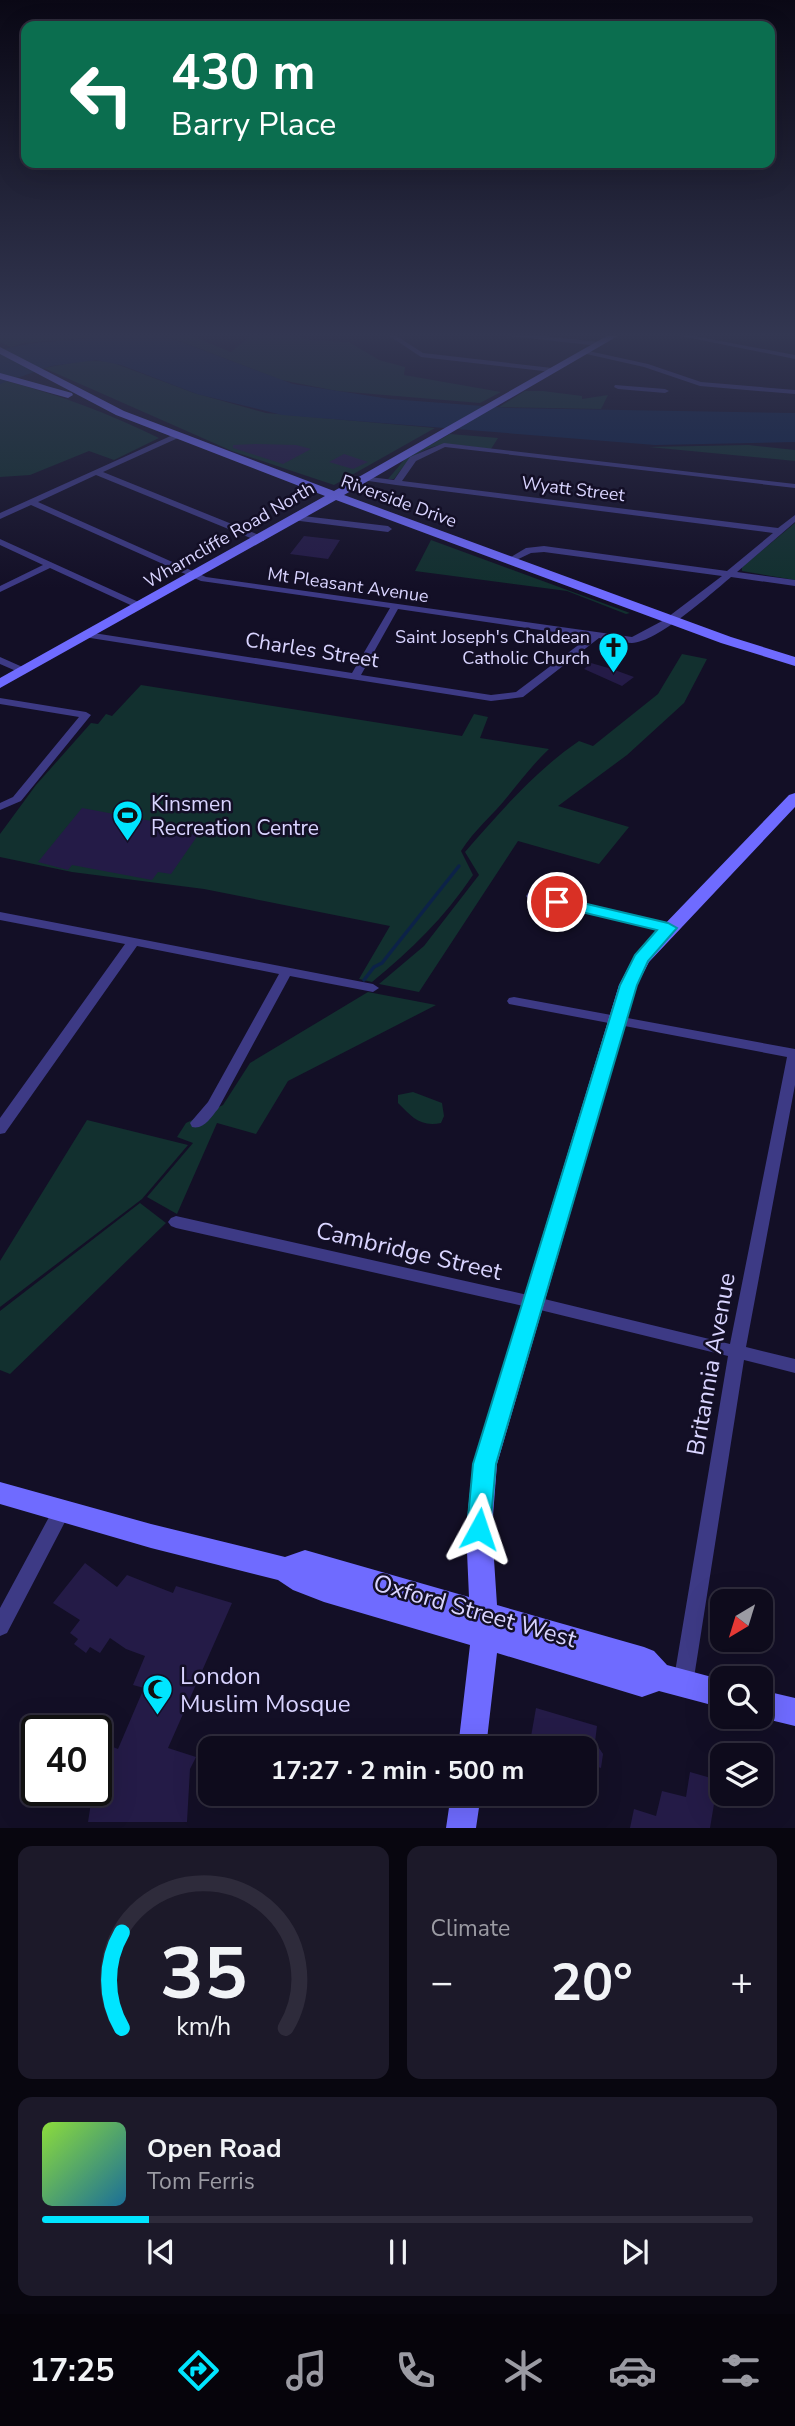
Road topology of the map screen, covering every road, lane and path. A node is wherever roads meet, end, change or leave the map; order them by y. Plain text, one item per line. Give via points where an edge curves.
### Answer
1 (133, 418) edge
2 (467, 418) edge
3 (175, 436) junction
4 (96, 472) junction
5 (362, 478) junction
6 (396, 483) junction
7 (795, 486) edge
8 (333, 496) junction
9 (31, 502) junction
10 (0, 516) edge
11 (295, 518) junction
12 (795, 518) edge
13 (388, 529) dead end
14 (779, 531) junction
15 (261, 539) junction
16 (0, 542) edge
17 (510, 560) junction
18 (50, 565) junction
19 (727, 574) junction
20 (196, 575) junction
21 (795, 583) edge
22 (0, 589) edge
23 (140, 606) junction
24 (395, 607) junction
25 (670, 619) junction
26 (87, 635) junction
27 (596, 636) junction
28 (0, 660) edge
29 (795, 662) edge
30 (23, 671) junction
31 (355, 676) junction
32 (0, 684) edge
33 (0, 701) edge
34 (793, 803) edge
35 (3, 807) edge
36 (533, 896) dead end
37 (1, 918) edge
38 (668, 928) junction
39 (134, 941) junction
40 (286, 972) junction
41 (373, 988) dead end
42 (514, 1001) dead end
43 (619, 1020) junction
44 (794, 1054) edge
45 (197, 1123) dead end
46 (0, 1129) edge
47 (176, 1222) dead end
48 (532, 1302) junction
49 (737, 1352) junction
50 (795, 1366) edge
51 (0, 1493) edge
52 (61, 1511) junction
53 (485, 1626) junction
54 (0, 1627) edge
55 (671, 1681) junction
56 (710, 1691) edge
57 (773, 1707) edge
58 (795, 1712) edge
59 (473, 1736) edge
60 (464, 1806) edge
61 (461, 1828) edge

1 - 3 main road, Riverside Drive
2 - 5 main road, Wharncliffe Road North
3 - 4 street
3 - 8 main road, Riverside Drive
4 - 9 street
4 - 15 street
5 - 6 street, Wyatt Street
5 - 8 main road, Wharncliffe Road North
6 - 7 street via 413,459 444,445
6 - 14 street, Wyatt Street
8 - 11 main road, Wharncliffe Road North
8 - 17 main road, Riverside Drive
9 - 10 street
9 - 20 street, Mt Pleasant Avenue
11 - 13 street
11 - 15 main road, Wharncliffe Road North
12 - 14 street, Mt Pleasant Avenue
14 - 19 street, Mt Pleasant Avenue
15 - 20 main road, Wharncliffe Road North
16 - 18 street
17 - 19 street via 529,550 544,549
17 - 25 main road, Riverside Drive
18 - 22 street
18 - 23 street
19 - 21 street
19 - 25 street, Mt Pleasant Avenue
20 - 23 main road, Wharncliffe Road North
20 - 24 street, Mt Pleasant Avenue
23 - 26 main road, Wharncliffe Road North
24 - 27 street, Mt Pleasant Avenue
24 - 31 street
25 - 27 street, Mt Pleasant Avenue via 643,639
25 - 29 main road, Riverside Drive
26 - 30 main road, Wharncliffe Road North
26 - 31 street, Charles Street
27 - 31 street, Charles Street via 509,698
28 - 30 street
30 - 32 main road, Wharncliffe Road North
33 - 35 street via 86,715 17,799
34 - 38 main road
36 - 38 street
37 - 39 street
38 - 43 main road via 641,959
39 - 40 street
39 - 46 street
40 - 41 street
40 - 45 street via 213,1105
42 - 43 street
43 - 44 street
43 - 48 main road
44 - 49 street, Britannia Avenue
47 - 48 street, Cambridge Street
48 - 49 street, Cambridge Street
48 - 53 main road via 485,1464 479,1529
49 - 50 street, Cambridge Street
49 - 55 street, Britannia Avenue
51 - 52 main road, Oxford Street West
52 - 53 main road, Oxford Street West via 285,1569 324,1589
52 - 54 street
53 - 55 main road, Oxford Street West via 642,1684
53 - 59 main road
55 - 56 main road, Oxford Street West
57 - 58 main road
60 - 61 main road

